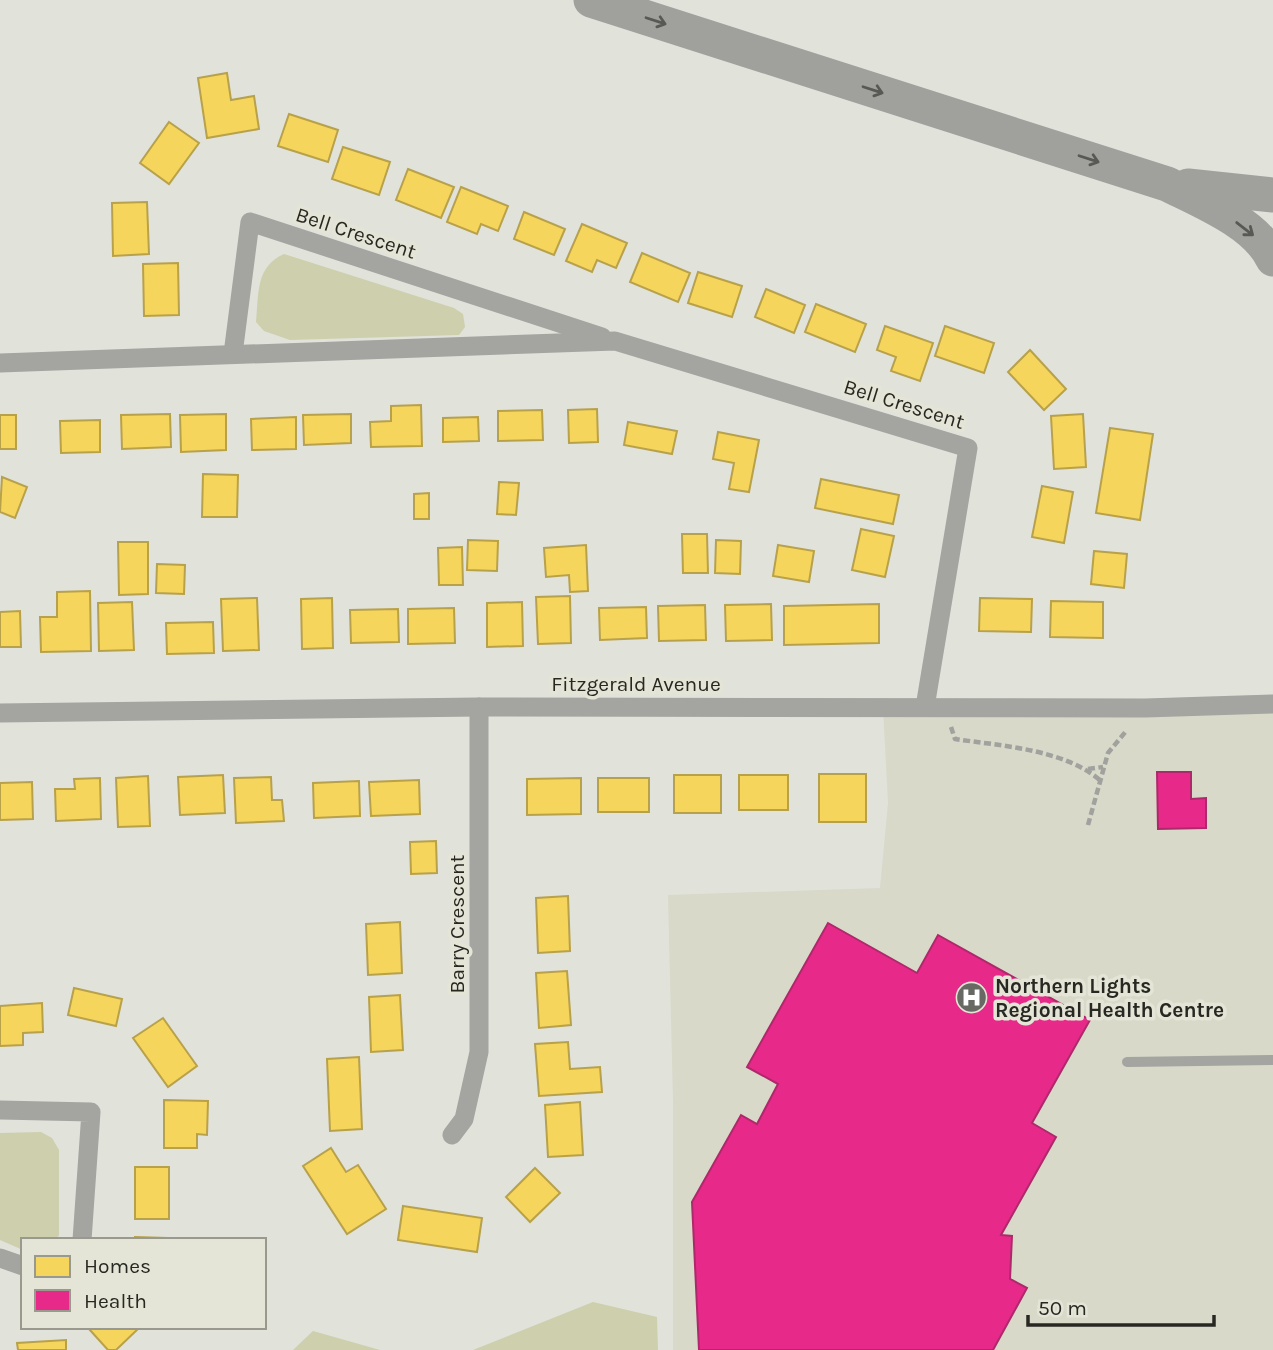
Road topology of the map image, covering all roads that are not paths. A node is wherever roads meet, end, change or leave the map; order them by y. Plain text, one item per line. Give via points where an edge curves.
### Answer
1 (591, 0) edge
2 (1167, 184) junction
3 (1273, 195) edge
4 (1273, 258) edge
5 (615, 341) junction
6 (233, 354) junction
7 (0, 363) edge
8 (1273, 704) edge
9 (925, 706) junction
10 (479, 708) junction
11 (0, 713) edge
12 (1273, 1060) edge
13 (1127, 1062) dead end
14 (0, 1110) edge
15 (452, 1135) dead end
16 (82, 1238) edge
17 (0, 1258) edge
18 (21, 1265) edge

1 -> 2 highway
2 - 3 highway
2 -> 4 highway via 1225,214 1267,246
5 - 6 street, Bell Crescent
5 - 6 street, Bell Crescent via 250,222
5 - 9 street, Bell Crescent via 968,448
6 - 7 street, Bell Crescent
8 - 9 street, Fitzgerald Avenue
9 - 10 street, Fitzgerald Avenue
10 - 11 street, Fitzgerald Avenue
10 - 15 street, Barry Crescent via 480,1052 464,1119
12 - 13 lane
14 - 16 street via 91,1112
17 - 18 street

